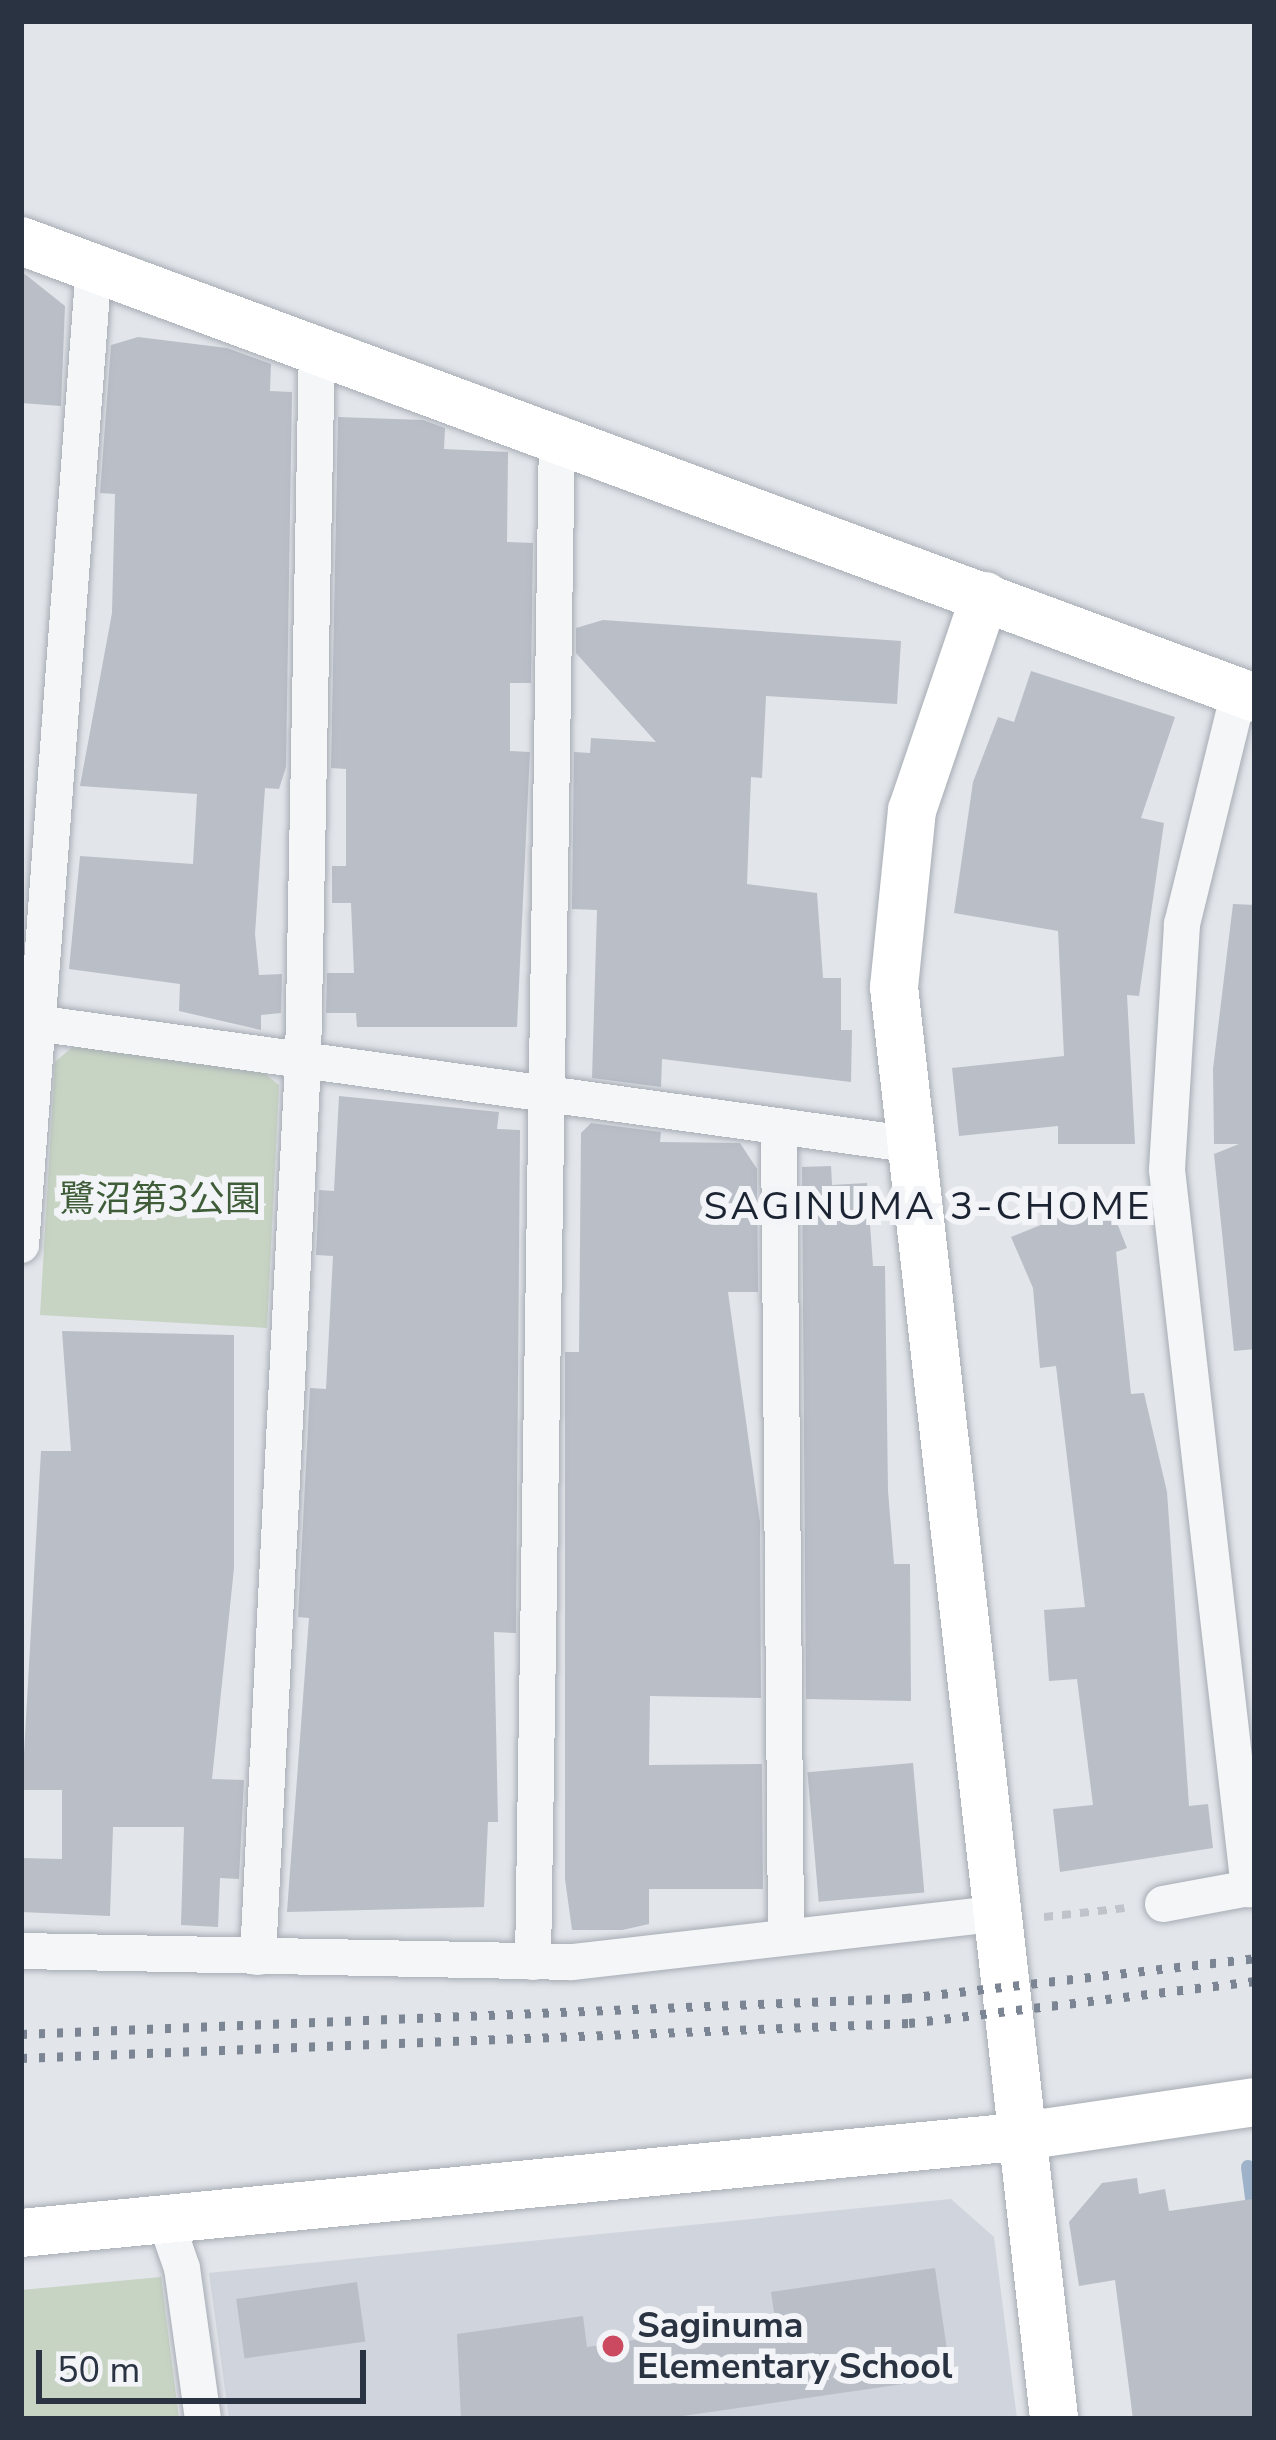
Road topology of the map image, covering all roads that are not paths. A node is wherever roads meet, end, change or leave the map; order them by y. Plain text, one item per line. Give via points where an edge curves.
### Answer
1 (21, 241) edge
2 (94, 266) junction
3 (317, 346) junction
4 (557, 433) junction
5 (985, 596) junction
6 (1247, 695) edge
7 (29, 1022) edge
8 (303, 1061) junction
9 (551, 1093) junction
10 (779, 1129) junction
11 (907, 1144) junction
12 (21, 1245) edge
13 (1252, 1888) edge
14 (1163, 1904) road end
15 (1008, 1917) junction
16 (785, 1935) junction
17 (21, 1951) edge
18 (258, 1957) junction
19 (533, 1962) junction
20 (1255, 2102) edge
21 (1016, 2137) junction
22 (164, 2219) junction
23 (21, 2233) edge
24 (203, 2419) edge
25 (1054, 2419) edge

1 - 2 street
2 - 3 street
2 - 7 street
3 - 4 street
3 - 8 street
4 - 5 street
4 - 9 street
5 - 6 street
5 - 11 street via 930,735 901,863 894,987
6 - 13 street via 1182,924 1168,1170
7 - 8 street
7 - 12 street
8 - 9 street
8 - 18 street
9 - 10 street
9 - 19 street
10 - 11 street
10 - 16 street
11 - 15 street
13 - 14 street
15 - 16 street
15 - 21 street
16 - 19 street
17 - 18 street
18 - 19 street
20 - 21 street
21 - 22 street
21 - 25 street
22 - 23 street
22 - 24 street via 182,2267

